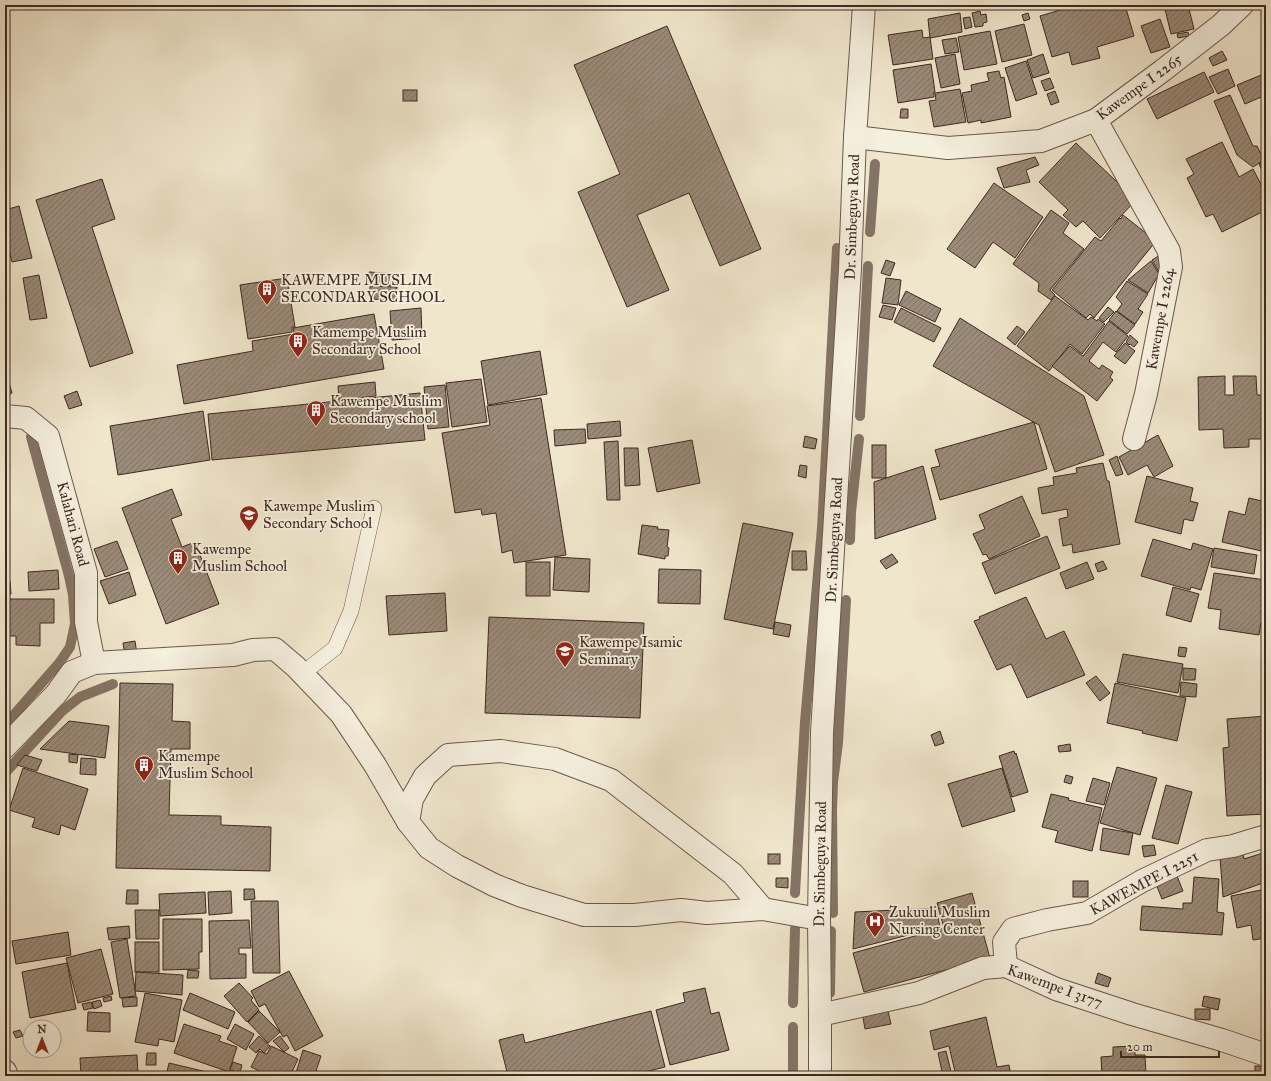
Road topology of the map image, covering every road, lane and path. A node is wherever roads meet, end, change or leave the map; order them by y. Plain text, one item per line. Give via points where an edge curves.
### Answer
1 (864, 5) edge
2 (1242, 5) edge
3 (1096, 120) junction
4 (855, 137) junction
5 (5, 416) edge
6 (1134, 439) dead end
7 (374, 508) dead end
8 (94, 663) junction
9 (302, 674) junction
10 (5, 747) edge
11 (408, 822) junction
12 (1266, 836) edge
13 (763, 909) junction
14 (819, 919) junction
15 (1006, 966) junction
16 (820, 1014) junction
17 (1266, 1055) edge
18 (5, 1071) edge
19 (7, 1076) edge
20 (820, 1076) edge

1 - 4 street, Dr. Simbeguya Road
2 - 3 street, Kawempe I 2265 via 1221,25
3 - 4 street, Kawempe I 2265 via 1041,142 948,148
3 - 6 street, Kawempe I 2264 via 1169,251 1171,267 1146,394
4 - 14 street, Dr. Simbeguya Road via 850,268 822,733
5 - 8 street, Kalahari Road via 26,418 48,436 86,573 86,622
7 - 9 lane via 351,611 335,648
8 - 9 street via 233,655 253,650 275,649
8 - 10 street via 72,672 56,694
9 - 11 street via 341,714 382,776
11 - 13 street via 429,848 457,866 522,896 584,915 635,915 681,910 707,914
11 - 13 street via 412,800 425,776 448,755 501,751 555,759 611,780 734,874
12 - 15 street, KAWEMPE I 2251 via 1233,846 1207,850 1142,881 1087,914 1047,920 1013,929 1004,942
13 - 14 street
14 - 16 street, Dr. Simbeguya Road
15 - 16 street, Kawempe I 3177 via 983,968 919,993
15 - 17 street, Kawempe I 3177 via 1056,989
16 - 20 street, Dr. Simbeguya Road
18 - 19 street

